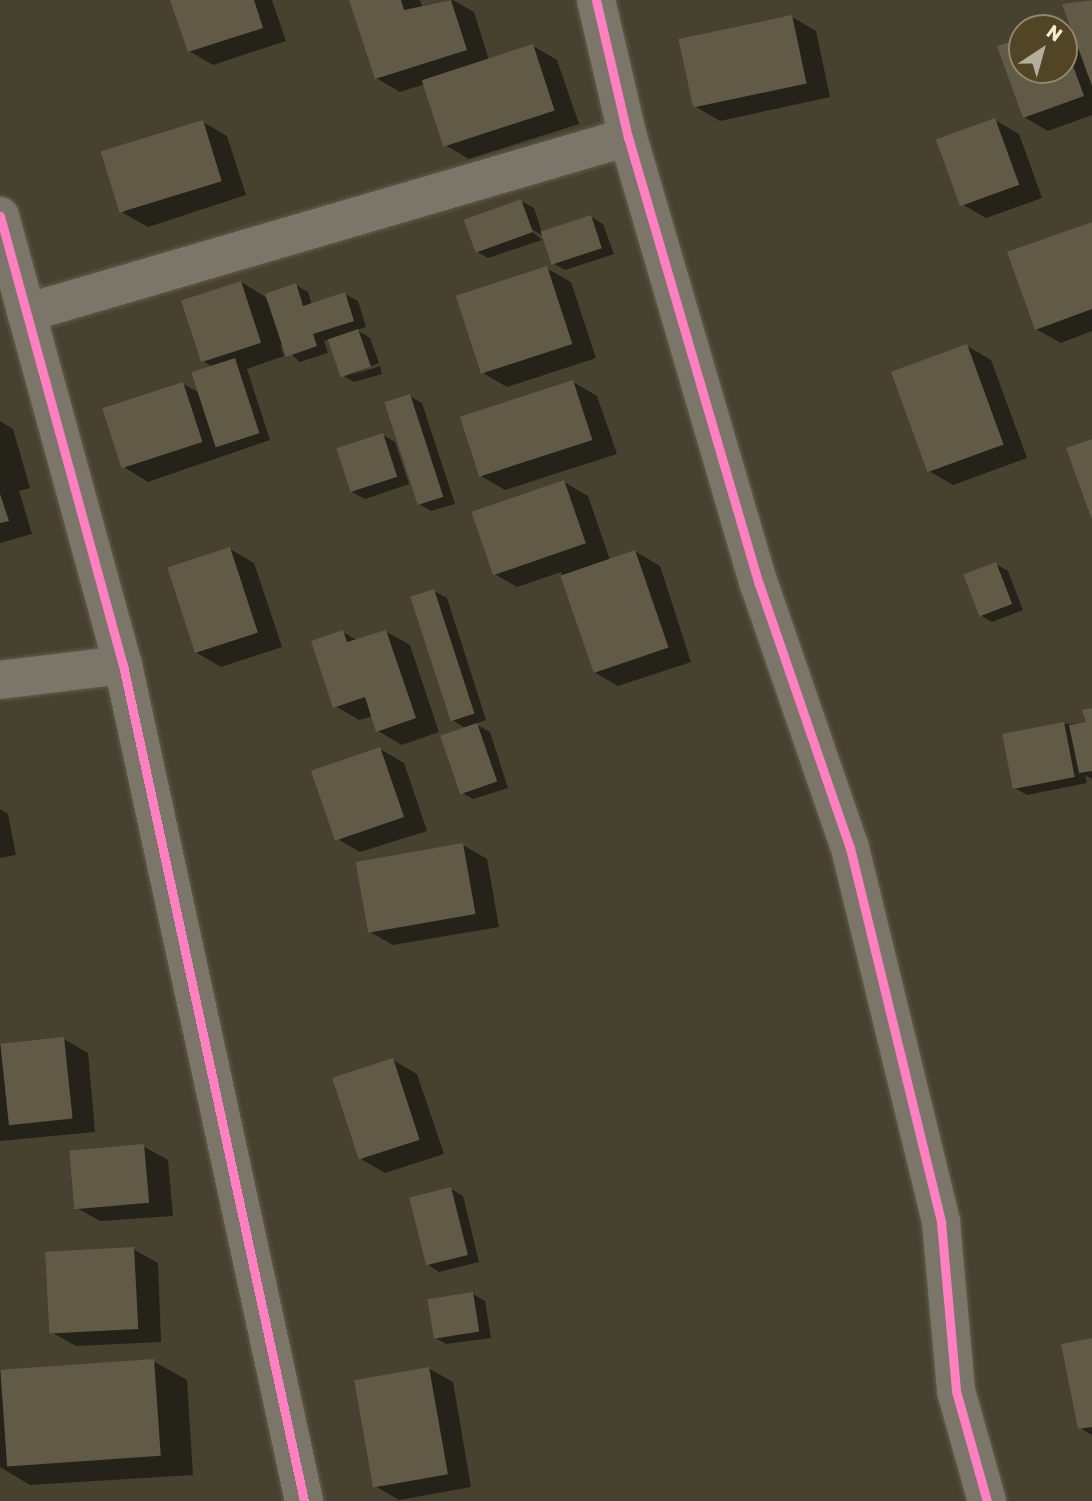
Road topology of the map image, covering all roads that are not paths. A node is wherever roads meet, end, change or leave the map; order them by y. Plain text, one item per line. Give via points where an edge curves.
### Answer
1 (596, 0) edge
2 (628, 137) junction
3 (0, 216) edge
4 (26, 313) junction
5 (123, 665) junction
6 (0, 680) edge
7 (304, 1501) edge
8 (986, 1501) edge

1 - 2 street
2 - 4 street
2 - 8 street via 759,584 850,848 942,1222 956,1391
3 - 4 street
4 - 5 street
5 - 6 street
5 - 7 street

